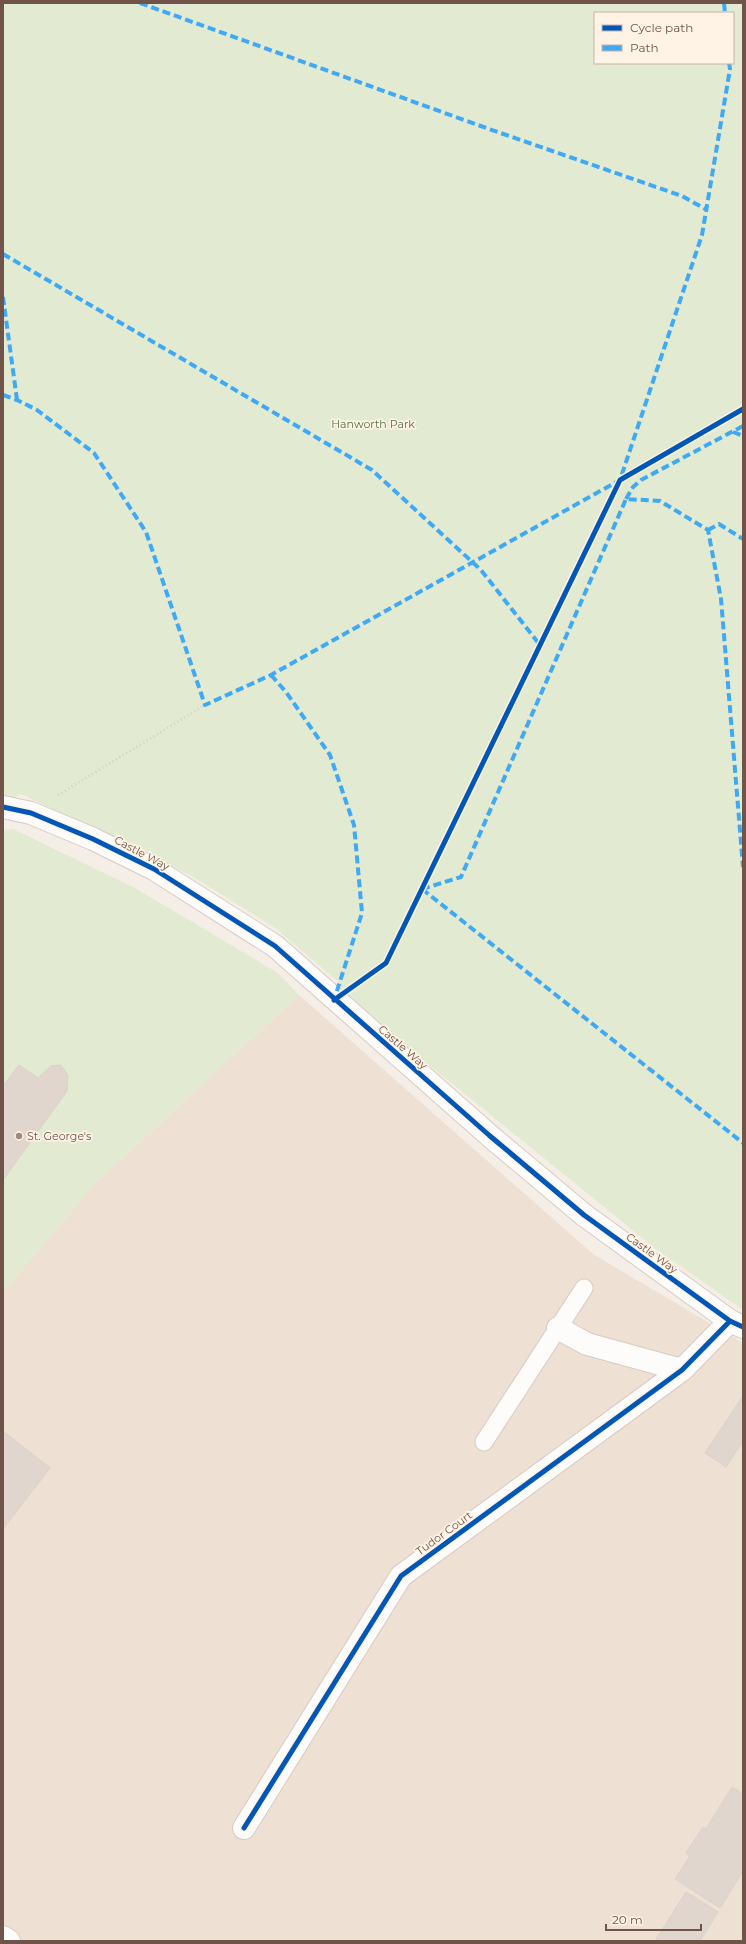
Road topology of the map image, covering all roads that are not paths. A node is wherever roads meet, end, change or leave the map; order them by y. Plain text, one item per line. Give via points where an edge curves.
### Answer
1 (3, 807) edge
2 (584, 1288) dead end
3 (736, 1324) edge
4 (558, 1328) junction
5 (682, 1370) junction
6 (484, 1442) dead end
7 (244, 1828) dead end
8 (3, 1937) edge
9 (9, 1941) edge

1 - 3 street, Castle Way via 31,813 93,839 154,869 276,946 490,1136 584,1215
2 - 4 lane
3 - 5 street, Tudor Court
4 - 5 street via 587,1344
4 - 6 lane
5 - 7 street, Tudor Court via 401,1576
8 - 9 street

